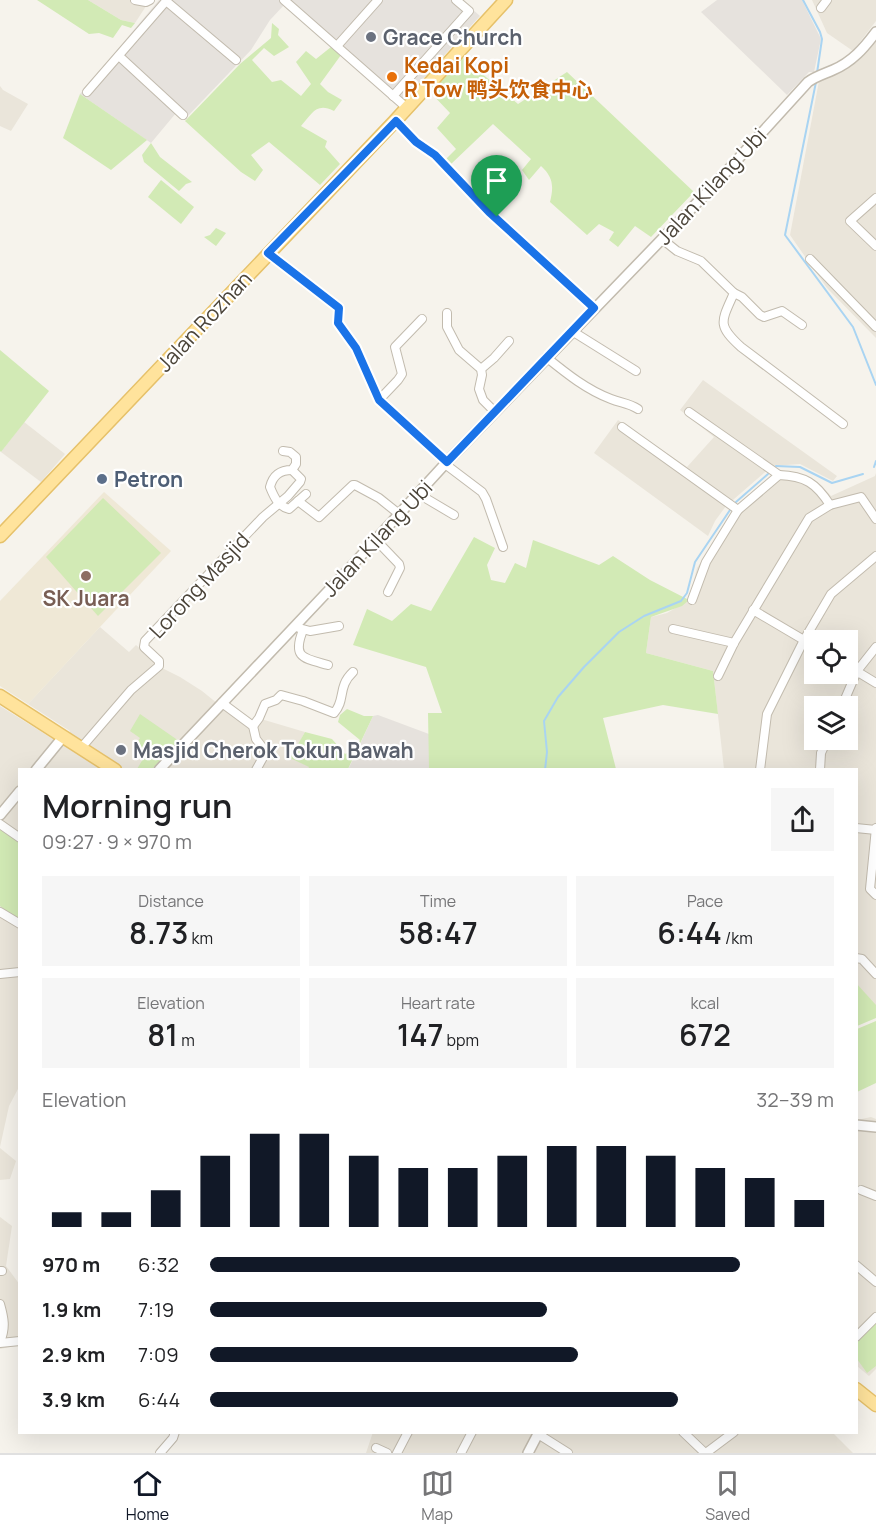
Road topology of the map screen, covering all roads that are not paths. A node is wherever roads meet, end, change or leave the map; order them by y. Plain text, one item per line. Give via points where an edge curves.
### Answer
1 (135, 0) edge
2 (150, 0) edge
3 (166, 0) edge
4 (284, 0) edge
5 (378, 0) edge
6 (456, 0) edge
7 (506, 0) edge
8 (827, 0) edge
9 (821, 8) dead end
10 (876, 32) edge
11 (337, 46) junction
12 (119, 56) junction
13 (236, 60) dead end
14 (87, 92) dead end
15 (393, 96) junction
16 (407, 108) junction
17 (183, 115) dead end
18 (396, 121) junction
19 (876, 198) edge
20 (662, 239) junction
21 (876, 246) edge
22 (268, 253) junction
23 (810, 259) dead end
24 (734, 294) junction
25 (594, 308) junction
26 (447, 314) dead end
27 (422, 319) dead end
28 (802, 325) dead end
29 (876, 327) edge
30 (573, 332) junction
31 (509, 340) dead end
32 (546, 357) junction
33 (481, 369) junction
34 (636, 371) dead end
35 (379, 400) junction
36 (638, 409) dead end
37 (495, 412) junction
38 (689, 412) dead end
39 (843, 424) dead end
40 (622, 427) dead end
41 (283, 451) dead end
42 (446, 463) junction
43 (292, 470) junction
44 (779, 475) junction
45 (420, 491) junction
46 (306, 494) dead end
47 (298, 501) junction
48 (278, 503) junction
49 (830, 506) junction
50 (738, 510) junction
51 (399, 514) junction
52 (454, 515) dead end
53 (876, 519) edge
54 (0, 536) edge
55 (375, 540) junction
56 (502, 547) dead end
57 (876, 556) edge
58 (388, 592) dead end
59 (692, 600) dead end
60 (753, 610) junction
61 (339, 626) dead end
62 (299, 628) junction
63 (673, 629) dead end
64 (810, 630) edge
65 (804, 640) joint
66 (734, 643) junction
67 (876, 646) edge
68 (328, 664) dead end
69 (858, 670) edge
70 (353, 672) dead end
71 (858, 672) edge
72 (718, 676) dead end
73 (876, 683) edge
74 (0, 696) edge
75 (222, 703) junction
76 (253, 726) junction
77 (63, 737) junction
78 (81, 748) junction
79 (823, 750) edge
80 (38, 768) edge
81 (112, 768) edge
82 (161, 768) edge
83 (257, 768) edge
84 (760, 768) edge
85 (819, 768) edge
86 (18, 792) edge
87 (0, 815) edge
88 (0, 824) edge
89 (858, 828) edge
90 (876, 830) edge
91 (18, 837) edge
92 (876, 896) edge
93 (0, 912) edge
94 (18, 923) edge
95 (858, 958) edge
96 (18, 972) edge
97 (0, 974) edge
98 (876, 974) edge
99 (858, 1125) edge
100 (876, 1127) edge
101 (861, 1190) dead end
102 (876, 1197) edge
103 (858, 1267) edge
104 (876, 1282) edge
105 (0, 1304) edge
106 (876, 1317) edge
107 (858, 1335) edge
108 (18, 1341) edge
109 (0, 1342) edge
110 (858, 1391) edge
111 (858, 1402) edge
112 (876, 1405) edge
113 (876, 1416) edge
114 (174, 1434) edge
115 (407, 1434) edge
116 (471, 1434) edge
117 (538, 1434) edge
118 (540, 1434) edge
119 (685, 1434) edge
120 (731, 1434) edge
121 (376, 1448) dead end
122 (160, 1453) edge
123 (387, 1453) edge
124 (397, 1453) edge
125 (461, 1453) edge
126 (528, 1453) edge
127 (568, 1453) edge
128 (705, 1453) edge

1 - 2 street
3 - 12 street
3 - 13 street
4 - 11 street
5 - 11 street
6 - 15 street via 469,11
7 - 16 main road, Jalan Rozhan
8 - 9 street
10 - 20 street, Jalan Kilang Ubi via 848,62 807,82
11 - 15 street
12 - 14 street
12 - 17 street
15 - 16 street
16 - 18 main road, Jalan Rozhan
18 - 22 main road, Jalan Rozhan
18 - 25 street
19 - 21 street via 850,221
20 - 24 street via 700,261
20 - 25 street, Jalan Kilang Ubi
22 - 35 street via 339,308 338,323 356,348
22 - 54 main road, Jalan Rozhan
23 - 29 street
24 - 28 street via 764,317 782,311
24 - 39 street via 723,320 727,334
25 - 30 street, Jalan Kilang Ubi
26 - 33 street via 447,327 459,350
27 - 35 street via 395,347 402,374
30 - 32 street, Jalan Kilang Ubi
30 - 34 street
31 - 33 street
32 - 36 street via 577,382
32 - 37 street, Jalan Kilang Ubi
33 - 37 street via 479,389
35 - 42 street
37 - 42 street, Jalan Kilang Ubi
38 - 44 street
40 - 50 street
41 - 43 street via 297,459
42 - 45 street, Jalan Kilang Ubi
42 - 56 street via 482,492
43 - 48 street via 300,482
43 - 48 street via 279,472 270,484
44 - 49 street via 812,483
44 - 50 street
45 - 51 street, Jalan Kilang Ubi
45 - 52 street
46 - 47 street
47 - 48 street via 289,509
47 - 51 street via 319,517 355,485
48 - 78 street, Lorong Masjid via 145,641 144,647 159,661 159,666 131,690
49 - 53 street via 861,497
49 - 60 street via 809,518
50 - 59 street via 706,562
51 - 55 street, Jalan Kilang Ubi
55 - 58 street via 399,564
55 - 62 street, Jalan Kilang Ubi
57 - 64 street via 831,594
60 - 65 street
60 - 66 street
61 - 62 street via 310,631
62 - 68 street via 298,650
62 - 75 street, Jalan Kilang Ubi
63 - 66 street
65 - 84 street via 767,714
66 - 72 street
67 - 69 street
70 - 76 street via 342,687 339,708 334,713 281,695 265,704
71 - 73 street
74 - 77 main road
75 - 76 street
75 - 82 street, Jalan Kilang Ubi
76 - 83 street via 256,739 266,752
77 - 78 main road
77 - 80 street
78 - 81 main road
79 - 85 street
86 - 87 street
88 - 91 street
89 - 90 street
90 - 92 street via 870,889
93 - 94 street
95 - 98 street
96 - 97 street
99 - 100 street
101 - 102 street
103 - 104 street
105 - 109 street via 5,1324
106 - 107 street
108 - 109 street
110 - 112 main road
111 - 113 main road
114 - 122 street
115 - 124 street
116 - 125 street
117 - 126 street
118 - 127 street
119 - 128 street
120 - 128 street
121 - 123 street

